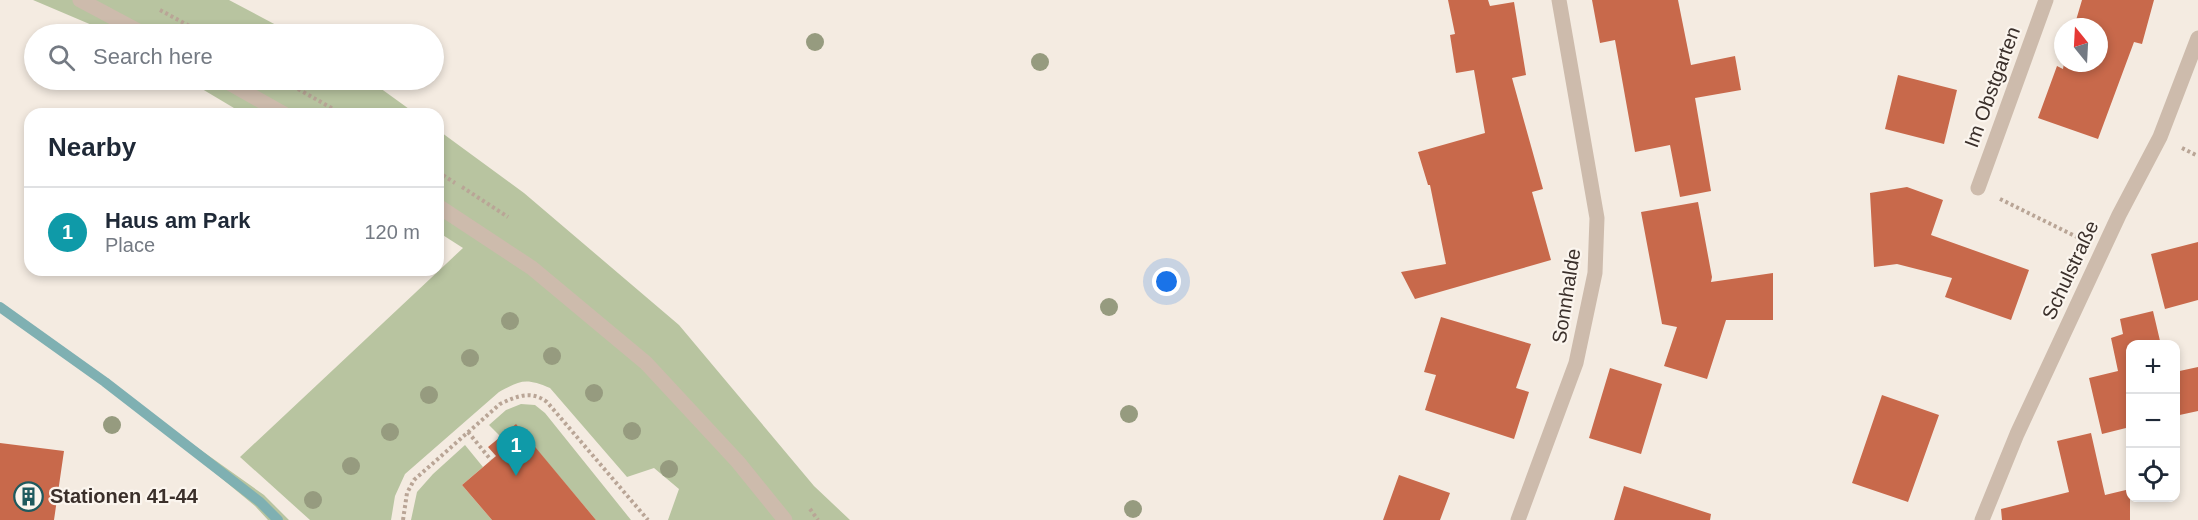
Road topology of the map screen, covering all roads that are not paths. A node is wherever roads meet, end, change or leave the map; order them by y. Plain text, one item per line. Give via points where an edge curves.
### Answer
1 (80, 0) edge
2 (1559, 0) edge
3 (2046, 0) edge
4 (125, 24) edge
5 (2198, 38) edge
6 (242, 90) edge
7 (274, 108) edge
8 (1978, 188) road end
9 (444, 210) edge
10 (785, 520) edge
11 (1518, 520) edge
12 (1982, 520) edge

1 - 4 street
2 - 11 street, Sonnhalde via 1597,218 1595,273 1576,363
3 - 8 street, Im Obstgarten
5 - 12 street, Schulstraße via 2160,137 2114,225 2017,434
6 - 7 street
9 - 10 street via 532,268 646,363 738,462

